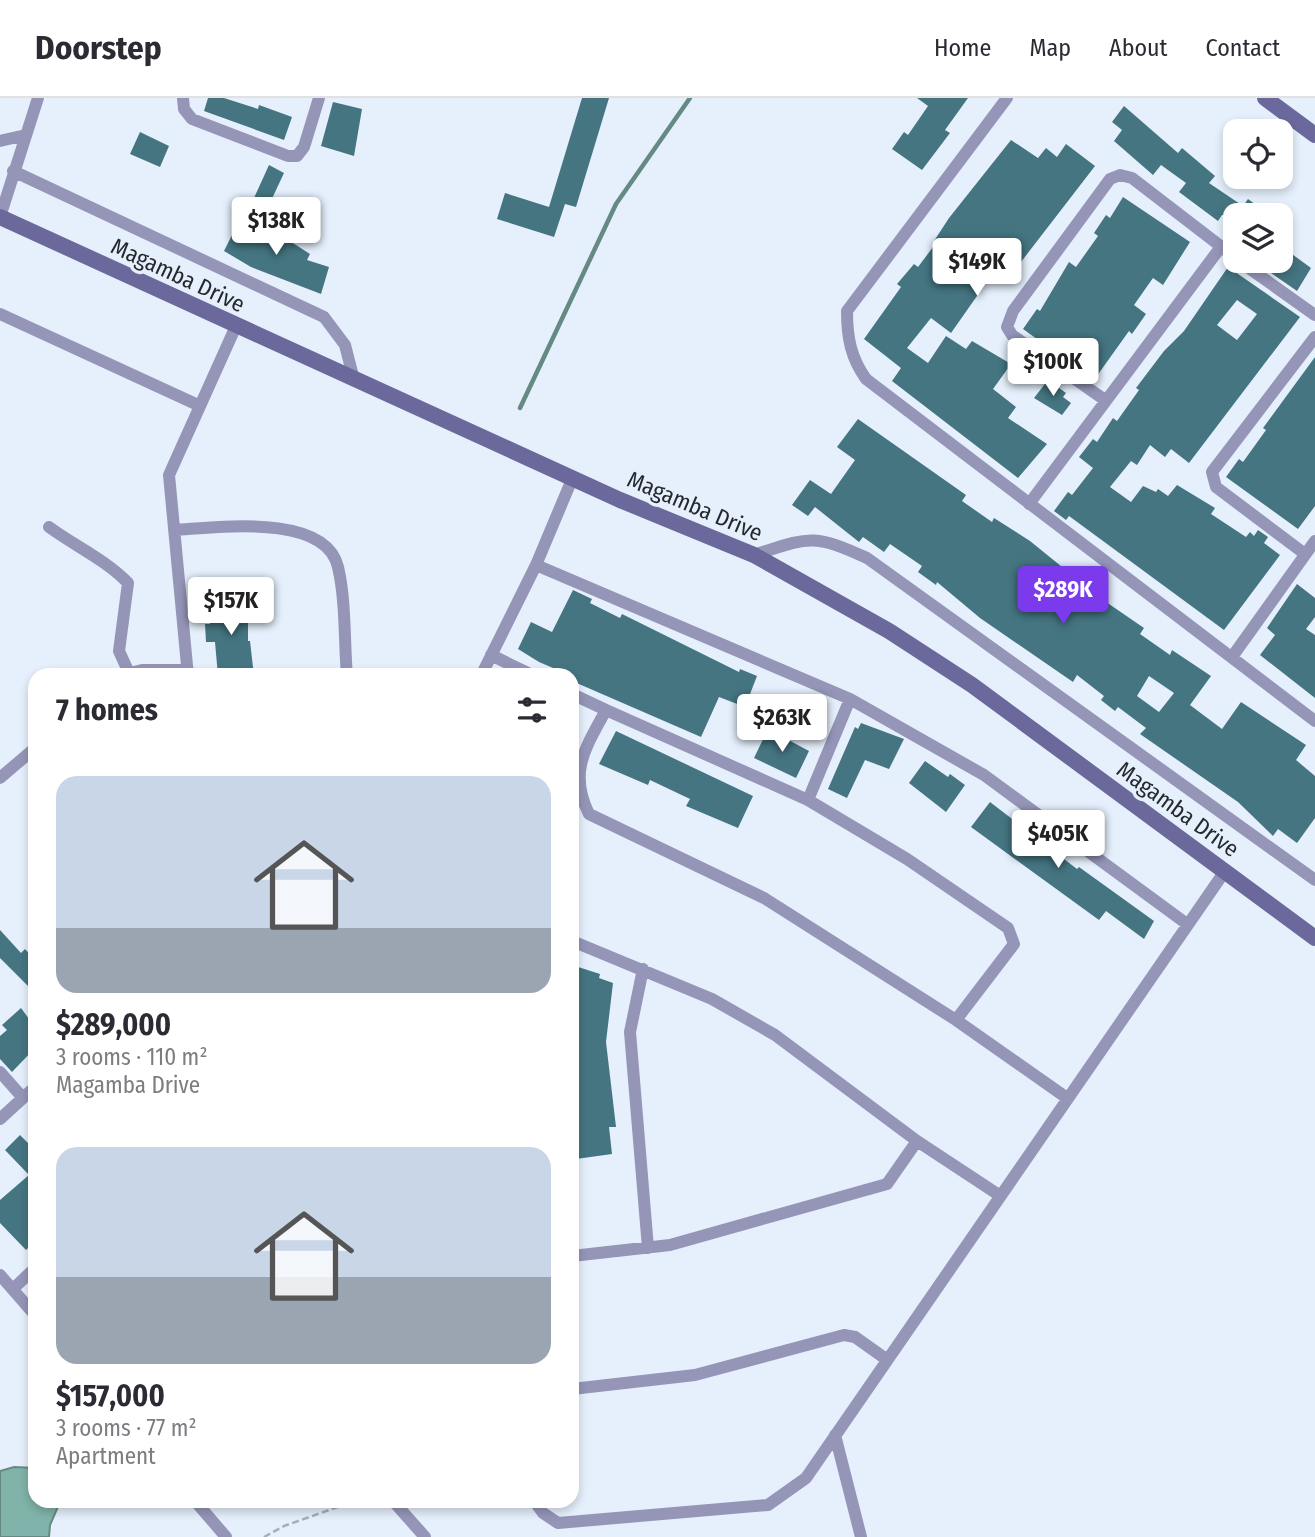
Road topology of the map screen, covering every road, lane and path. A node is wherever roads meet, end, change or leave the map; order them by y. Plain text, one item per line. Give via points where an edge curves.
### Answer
1 (38, 98) edge
2 (183, 98) edge
3 (319, 98) edge
4 (1006, 98) edge
5 (1265, 98) edge
6 (26, 135) junction
7 (1315, 135) edge
8 (0, 141) edge
9 (13, 171) junction
10 (0, 217) edge
11 (1220, 248) junction
12 (1223, 250) edge
13 (1255, 273) edge
14 (0, 314) edge
15 (1315, 315) edge
16 (236, 326) junction
17 (1315, 337) edge
18 (354, 380) junction
19 (1105, 400) junction
20 (198, 405) junction
21 (573, 477) junction
22 (1029, 504) junction
23 (49, 527) dead end
24 (174, 530) junction
25 (1315, 541) edge
26 (1305, 554) junction
27 (754, 555) junction
28 (536, 565) junction
29 (491, 655) junction
30 (1232, 657) junction
31 (124, 668) edge
32 (188, 668) edge
33 (345, 668) edge
34 (485, 668) edge
35 (518, 668) edge
36 (579, 697) edge
37 (850, 699) junction
38 (606, 710) junction
39 (1315, 721) edge
40 (28, 754) edge
41 (0, 778) edge
42 (808, 800) junction
43 (1225, 871) junction
44 (1315, 880) edge
45 (1187, 924) junction
46 (1315, 938) edge
47 (579, 944) edge
48 (643, 969) junction
49 (956, 1020) junction
50 (0, 1072) edge
51 (28, 1093) edge
52 (23, 1098) junction
53 (1067, 1098) junction
54 (0, 1119) edge
55 (917, 1141) junction
56 (999, 1195) junction
57 (648, 1248) junction
58 (579, 1255) edge
59 (0, 1275) edge
60 (28, 1275) edge
61 (13, 1289) junction
62 (28, 1307) edge
63 (886, 1359) junction
64 (579, 1388) edge
65 (835, 1435) junction
66 (201, 1508) edge
67 (335, 1508) edge
68 (399, 1508) edge
69 (539, 1508) edge
70 (226, 1537) edge
71 (264, 1537) edge
72 (425, 1537) edge
73 (860, 1537) edge

1 - 6 street
2 - 3 street via 192,119 298,156
4 - 22 street via 847,311 847,331 853,358 866,380
5 - 7 street
6 - 8 street
6 - 9 street
9 - 10 street
9 - 18 street via 324,317 345,345
10 - 16 street, Magamba Drive
11 - 12 street
11 - 19 street
11 - 19 street via 1132,178 1120,175 1110,179 1013,311 1007,327
13 - 15 street
14 - 20 street
16 - 18 street, Magamba Drive
16 - 20 street
17 - 26 street via 1212,472 1216,487
18 - 21 street, Magamba Drive
19 - 22 street
20 - 24 street via 169,475
21 - 27 street, Magamba Drive
21 - 28 street
22 - 30 street
23 - 31 street via 115,569 128,583 119,651
24 - 32 street
24 - 33 street via 258,525 288,529 318,542 338,565
25 - 26 street
26 - 30 street
27 - 43 street, Magamba Drive via 889,631 972,685
27 - 44 street via 808,538 867,558
28 - 29 street
28 - 37 street
29 - 34 street
29 - 35 street
30 - 39 street
36 - 38 street
37 - 42 street
37 - 45 street via 984,775
38 - 42 street
38 - 49 street via 580,758 580,789 589,814 764,898
40 - 41 street
42 - 49 street via 908,859 1011,932 1014,944
43 - 45 street
43 - 46 street, Magamba Drive
45 - 53 street
47 - 48 street
48 - 55 street via 712,999 775,1035
48 - 57 street via 630,1032
49 - 53 street
50 - 52 street
51 - 52 street
52 - 54 street
53 - 56 street
55 - 56 street
55 - 57 street via 887,1184
56 - 63 street
57 - 58 street
59 - 61 street
60 - 61 street
61 - 62 street
63 - 64 street via 855,1337 844,1335 695,1375
63 - 65 street
65 - 69 street via 806,1478 768,1505 558,1523
65 - 73 street
66 - 70 street
67 - 71 path
68 - 72 street

